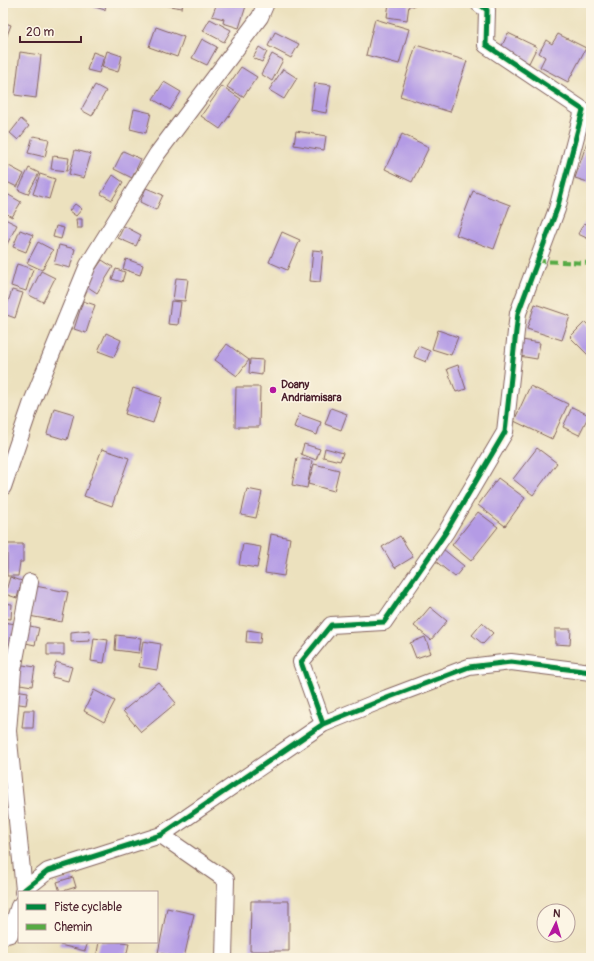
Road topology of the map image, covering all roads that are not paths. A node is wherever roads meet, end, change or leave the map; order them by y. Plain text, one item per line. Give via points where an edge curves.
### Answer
1 (266, 3) edge
2 (478, 3) edge
3 (3, 487) edge
4 (30, 582) dead end
5 (591, 672) edge
6 (323, 724) junction
7 (5, 728) edge
8 (161, 835) junction
9 (24, 891) edge
10 (18, 909) edge
11 (3, 936) edge
12 (224, 958) edge

1 - 3 street via 260,17 157,154 88,265 32,402
2 - 6 street via 487,10 486,45 583,110 557,209 518,313 505,432 446,532 384,622 332,625 301,662
4 - 7 street
5 - 6 street via 511,662 469,667
6 - 8 street
7 - 9 street
8 - 9 street via 48,870
8 - 12 street via 226,880
10 - 11 street via 10,934

